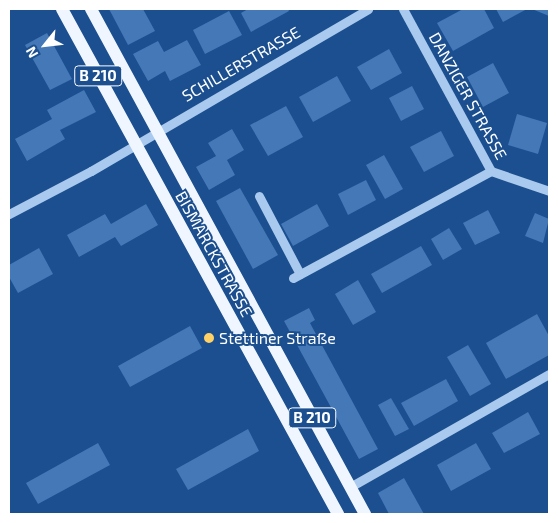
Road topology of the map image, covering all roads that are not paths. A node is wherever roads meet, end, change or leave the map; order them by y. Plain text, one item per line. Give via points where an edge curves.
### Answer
1 (62, 9) edge
2 (90, 9) edge
3 (368, 9) edge
4 (403, 9) edge
5 (156, 131) junction
6 (135, 144) junction
7 (491, 171) junction
8 (549, 191) edge
9 (260, 196) dead end
10 (9, 214) edge
11 (549, 374) edge
12 (350, 487) junction
13 (338, 514) edge
14 (365, 514) edge

1 - 6 main road, BISMARCKSTRASSE / B 210
2 - 5 main road, BISMARCKSTRASSE / B 210
3 - 5 street, SCHILLERSTRASSE
4 - 7 street, DANZIGER STRASSE
5 - 6 street, SCHILLERSTRASSE
5 - 12 main road, BISMARCKSTRASSE / B 210
6 - 10 street, SCHILLERSTRASSE
6 - 13 main road, BISMARCKSTRASSE / B 210
7 - 8 street, DANZIGER STRASSE
7 - 9 street via 296,276
11 - 12 street
12 - 14 main road, BISMARCKSTRASSE / B 210

